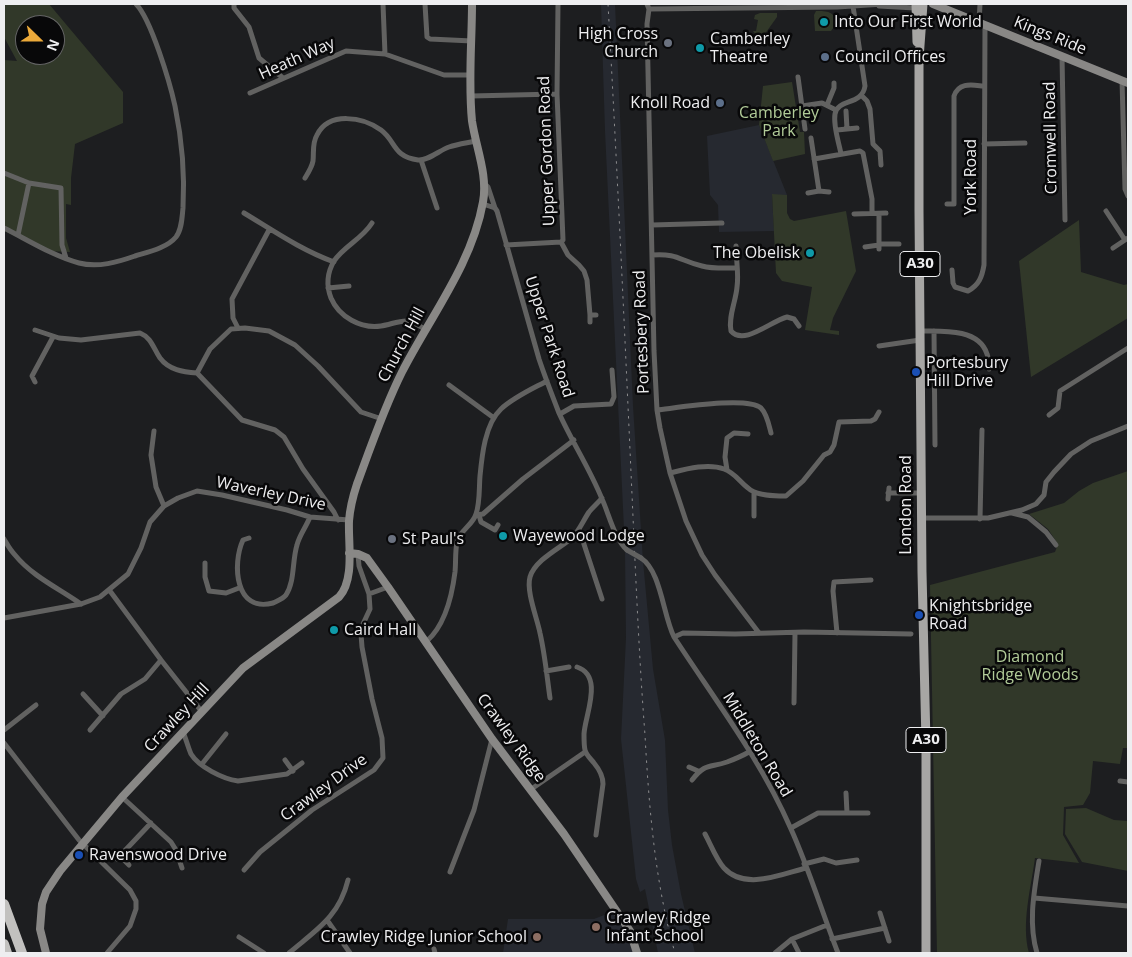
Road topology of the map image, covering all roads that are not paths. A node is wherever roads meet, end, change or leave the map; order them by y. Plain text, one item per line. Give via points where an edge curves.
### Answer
1 (136, 4) edge
2 (383, 4) edge
3 (425, 4) edge
4 (472, 4) edge
5 (558, 4) edge
6 (884, 4) edge
7 (934, 4) edge
8 (980, 4) edge
9 (837, 5) edge
10 (234, 6) edge
11 (853, 6) junction
12 (876, 6) junction
13 (919, 6) edge
14 (648, 7) edge
15 (982, 24) junction
16 (472, 41) junction
17 (385, 54) junction
18 (1062, 56) junction
19 (471, 75) junction
20 (798, 77) dead end
21 (283, 78) junction
22 (1125, 82) edge
23 (834, 83) dead end
24 (983, 86) junction
25 (250, 93) dead end
26 (556, 94) junction
27 (471, 96) junction
28 (862, 96) junction
29 (827, 105) junction
30 (802, 106) junction
31 (836, 110) junction
32 (846, 112) dead end
33 (857, 128) dead end
34 (805, 129) dead end
35 (847, 129) junction
36 (837, 130) junction
37 (811, 138) dead end
38 (476, 141) junction
39 (1025, 143) dead end
40 (984, 144) junction
41 (841, 154) junction
42 (814, 159) junction
43 (421, 160) junction
44 (881, 165) dead end
45 (4, 173) edge
46 (305, 178) dead end
47 (29, 183) junction
48 (485, 184) junction
49 (819, 191) junction
50 (829, 192) dead end
51 (808, 193) dead end
52 (1128, 196) edge
53 (483, 204) junction
54 (947, 204) dead end
55 (437, 208) dead end
56 (495, 208) junction
57 (1106, 211) dead end
58 (244, 213) dead end
59 (872, 213) junction
60 (886, 213) dead end
61 (854, 214) dead end
62 (879, 214) junction
63 (1065, 220) dead end
64 (372, 223) dead end
65 (722, 223) dead end
66 (652, 225) junction
67 (4, 228) edge
68 (269, 230) junction
69 (18, 235) junction
70 (1127, 239) edge
71 (561, 242) junction
72 (899, 244) dead end
73 (62, 245) junction
74 (506, 245) junction
75 (736, 246) dead end
76 (879, 246) junction
77 (865, 247) dead end
78 (1113, 248) dead end
79 (54, 253) junction
80 (652, 256) junction
81 (66, 258) junction
82 (334, 262) junction
83 (737, 268) junction
84 (952, 270) dead end
85 (344, 280) dead end
86 (328, 288) junction
87 (592, 317) dead end
88 (799, 326) dead end
89 (238, 328) junction
90 (425, 329) junction
91 (35, 330) dead end
92 (934, 331) junction
93 (53, 336) junction
94 (920, 336) junction
95 (879, 346) dead end
96 (1128, 348) edge
97 (989, 369) dead end
98 (612, 370) dead end
99 (197, 373) junction
100 (547, 381) junction
101 (35, 382) dead end
102 (449, 384) dead end
103 (657, 410) junction
104 (879, 412) dead end
105 (560, 414) junction
106 (1049, 415) dead end
107 (494, 418) junction
108 (382, 420) junction
109 (1128, 426) edge
110 (982, 430) dead end
111 (154, 431) dead end
112 (771, 433) dead end
113 (748, 434) dead end
114 (574, 440) junction
115 (935, 445) dead end
116 (727, 470) junction
117 (670, 473) junction
118 (754, 492) junction
119 (888, 493) dead end
120 (921, 493) junction
121 (602, 498) junction
122 (164, 506) junction
123 (1012, 513) junction
124 (477, 515) junction
125 (754, 516) dead end
126 (310, 517) junction
127 (922, 518) junction
128 (980, 519) junction
129 (338, 520) junction
130 (349, 520) junction
131 (498, 525) dead end
132 (579, 529) junction
133 (249, 538) dead end
134 (4, 539) edge
135 (1056, 545) dead end
136 (349, 553) junction
137 (358, 554) junction
138 (641, 558) joint
139 (205, 563) dead end
140 (870, 580) dead end
141 (388, 587) junction
142 (239, 588) junction
143 (110, 591) junction
144 (369, 594) junction
145 (602, 599) dead end
146 (81, 604) junction
147 (4, 618) edge
148 (795, 632) junction
149 (759, 633) junction
150 (837, 633) junction
151 (911, 634) dead end
152 (674, 637) junction
153 (427, 641) junction
154 (161, 660) junction
155 (570, 667) dead end
156 (577, 667) dead end
157 (546, 671) junction
158 (83, 694) dead end
159 (550, 698) dead end
160 (794, 704) dead end
161 (36, 705) dead end
162 (202, 712) junction
163 (103, 716) junction
164 (4, 730) edge
165 (90, 730) dead end
166 (183, 732) junction
167 (226, 734) dead end
168 (492, 738) junction
169 (4, 743) edge
170 (585, 752) junction
171 (749, 752) junction
172 (285, 760) dead end
173 (302, 763) dead end
174 (202, 764) junction
175 (689, 767) dead end
176 (293, 771) junction
177 (698, 772) junction
178 (692, 780) dead end
179 (1120, 781) dead end
180 (1128, 782) edge
181 (530, 790) junction
182 (846, 793) dead end
183 (122, 797) junction
184 (847, 813) junction
185 (868, 813) dead end
186 (151, 823) junction
187 (597, 828) junction
188 (791, 828) junction
189 (604, 830) dead end
190 (705, 834) dead end
191 (596, 836) dead end
192 (83, 844) junction
193 (857, 860) dead end
194 (1039, 861) dead end
195 (129, 865) dead end
196 (805, 866) junction
197 (182, 868) dead end
198 (244, 870) dead end
199 (450, 872) dead end
200 (348, 880) dead end
201 (1034, 898) junction
202 (4, 904) edge
203 (1128, 906) edge
204 (880, 913) dead end
205 (327, 920) junction
206 (827, 925) junction
207 (885, 928) junction
208 (239, 937) dead end
209 (832, 939) junction
210 (792, 940) junction
211 (889, 941) dead end
212 (4, 944) edge
213 (7, 953) edge
214 (22, 953) edge
215 (46, 953) edge
216 (107, 953) edge
217 (264, 953) edge
218 (289, 953) edge
219 (350, 953) edge
220 (638, 953) edge
221 (775, 953) edge
222 (798, 953) edge
223 (838, 953) edge
224 (926, 953) edge
225 (1037, 953) edge

1 - 81 street via 142,10 171,91 180,130 184,158 181,225 175,238 162,246 115,263 80,263
2 - 17 street
3 - 16 street via 427,37
4 - 16 street, Upper Park Road
5 - 26 street, Upper Gordon Road
6 - 12 street
7 - 13 street, Kings Ride
7 - 15 street, Kings Ride
8 - 15 street, York Road
9 - 11 street
9 - 14 street
10 - 21 street via 249,27 259,58
11 - 12 street
11 - 28 street via 865,86
12 - 13 street
13 - 94 main road, London Road / A30
14 - 66 street, Portesbery Road
15 - 18 street, Kings Ride
15 - 24 street, York Road
16 - 19 street, Upper Park Road
17 - 19 street, Heath Way via 444,76
17 - 21 street, Heath Way via 346,51
18 - 22 street, Kings Ride
18 - 63 street, Cromwell Road
19 - 27 street, Upper Park Road
20 - 30 street
21 - 25 street, Heath Way
22 - 52 street via 1125,189
23 - 29 street
24 - 40 street, York Road
24 - 54 street via 966,85 959,88 954,96 954,204
26 - 27 street
26 - 71 street, Upper Gordon Road
27 - 38 street, Upper Park Road
28 - 31 street
28 - 44 street via 870,109 873,144 880,151
29 - 30 street via 822,102
29 - 31 street
30 - 34 street
31 - 36 street
32 - 35 street
33 - 35 street
35 - 36 street
36 - 41 street
37 - 42 street
38 - 43 street via 450,146
38 - 48 street, Upper Park Road
39 - 40 street
40 - 84 street, York Road via 983,272 968,291 955,287
41 - 42 street
41 - 59 street via 860,151 864,156
42 - 49 street
43 - 46 street via 398,152 387,135 369,123 335,119 316,135 313,162
43 - 55 street
45 - 47 street
47 - 69 street
47 - 73 street via 61,188
48 - 53 street, Church Hill
48 - 56 street, Upper Park Road
49 - 50 street
49 - 51 street
53 - 56 street
53 - 90 street, Church Hill via 463,261
56 - 74 street, Upper Park Road
57 - 70 street
58 - 68 street
59 - 61 street
59 - 62 street
60 - 62 street
62 - 76 street
64 - 82 street
65 - 66 street
66 - 80 street, Portesbery Road
67 - 69 street
68 - 82 street
68 - 89 street via 232,299 233,318
69 - 79 street
70 - 78 street
71 - 74 street, Upper Gordon Road
71 - 87 street via 568,255 584,271
72 - 76 street
73 - 79 street
73 - 81 street
74 - 100 street, Upper Park Road
75 - 83 street
76 - 77 street
79 - 81 street
80 - 83 street via 664,254 702,266
80 - 103 street, Portesbery Road
82 - 86 street via 328,276
83 - 88 street via 736,301 730,319 734,335 745,337 787,316
85 - 86 street via 346,287
86 - 90 street via 332,301 347,319 379,327 405,321
89 - 99 street via 231,329 210,349
89 - 108 street via 269,331 295,345 361,412
90 - 108 street, Church Hill
91 - 93 street
92 - 94 street
92 - 97 street via 974,338 987,354
92 - 115 street, London Road
93 - 99 street via 81,340 145,335 161,359 170,366 180,372
93 - 101 street via 32,376
94 - 95 street
94 - 120 main road, London Road / A30
96 - 106 street via 1060,391 1060,407
98 - 105 street via 614,397 611,404 574,406
99 - 129 street via 242,420 275,430 284,437
100 - 105 street, Upper Park Road
100 - 107 street via 500,409
102 - 107 street
103 - 112 street via 716,404 755,405 762,409
103 - 117 street, Portesbery Road
104 - 118 street via 871,421 838,422 830,452 786,496
105 - 114 street, Upper Park Road
107 - 124 street via 486,442
108 - 130 street, Church Hill via 357,485
109 - 123 street via 1091,441 1071,454 1046,482 1044,496 1036,504
110 - 128 street
111 - 122 street via 151,455 156,487
113 - 116 street via 734,433 727,438
114 - 121 street, Upper Park Road
114 - 124 street via 483,514
116 - 117 street via 689,468
116 - 118 street
117 - 149 street, Portesbery Road via 686,521 702,555
118 - 125 street
119 - 120 street
120 - 127 main road, London Road / A30
121 - 132 street
121 - 138 street, Upper Park Road, bridge via 624,547
122 - 126 street, Waverley Drive via 197,491
122 - 143 street, Waverley Drive via 150,522 128,574
123 - 128 street
123 - 135 street via 1028,517
124 - 131 street via 481,522 495,530
124 - 153 street via 459,535 453,587 436,632
126 - 129 street, Waverley Drive
126 - 142 street via 296,545 286,596 278,601 259,604 249,600
127 - 128 street
127 - 224 main road, London Road / A30
129 - 130 street, Waverley Drive
130 - 136 street, Crawley Hill
132 - 145 street
132 - 157 street via 533,570 530,577
133 - 142 street via 243,540 239,549
134 - 146 street via 14,555 31,571
136 - 137 street
136 - 162 street, Crawley Hill via 345,591 243,668
137 - 141 street, Crawley Ridge via 367,558
137 - 144 street, Crawley Drive
138 - 152 street, Middleton Road via 654,575
139 - 142 street via 209,591 226,593
140 - 150 street via 834,582
141 - 144 street
141 - 153 street, Crawley Ridge
143 - 146 street, Waverley Drive
143 - 154 street
144 - 198 street, Crawley Drive via 370,609 363,624 362,647 382,738 383,758 374,770 312,810 260,852
146 - 147 street, Waverley Drive
148 - 149 street
148 - 150 street
148 - 160 street
149 - 152 street via 683,633
150 - 151 street
152 - 171 street, Middleton Road
153 - 168 street, Crawley Ridge
154 - 162 street
154 - 163 street via 145,680 120,694
155 - 157 street
156 - 170 street via 588,674 591,682 592,694 585,722
157 - 159 street
158 - 163 street
161 - 164 street
162 - 166 street, Crawley Hill
163 - 165 street
166 - 174 street via 192,756
166 - 183 street, Crawley Hill
167 - 174 street
168 - 181 street, Crawley Ridge
168 - 199 street via 474,810
169 - 192 street
170 - 181 street
170 - 187 street via 603,778
171 - 177 street
171 - 188 street, Middleton Road
172 - 176 street
173 - 176 street
174 - 176 street via 224,778 238,781
175 - 177 street
177 - 178 street
179 - 180 street
181 - 220 street, Crawley Ridge via 630,931
182 - 184 street
183 - 186 street
183 - 192 street, Crawley Hill
184 - 185 street
184 - 188 street via 818,813
186 - 195 street via 119,857
186 - 197 street via 176,850
187 - 189 street
187 - 191 street
188 - 196 street, Middleton Road
190 - 196 street via 725,869 740,877 759,880
192 - 215 street, Crawley Hill via 46,892 40,929
192 - 216 street via 130,890 136,901 130,926
193 - 196 street via 836,862 824,859
194 - 201 street
196 - 206 street, Middleton Road
200 - 205 street via 342,900
201 - 203 street
201 - 225 street via 1032,928
202 - 214 highway
204 - 207 street
205 - 218 street
205 - 219 street
206 - 209 street, Middleton Road
206 - 210 street
207 - 209 street
207 - 211 street
208 - 217 street
209 - 223 street, Middleton Road
210 - 221 street
210 - 222 street
212 - 213 highway

